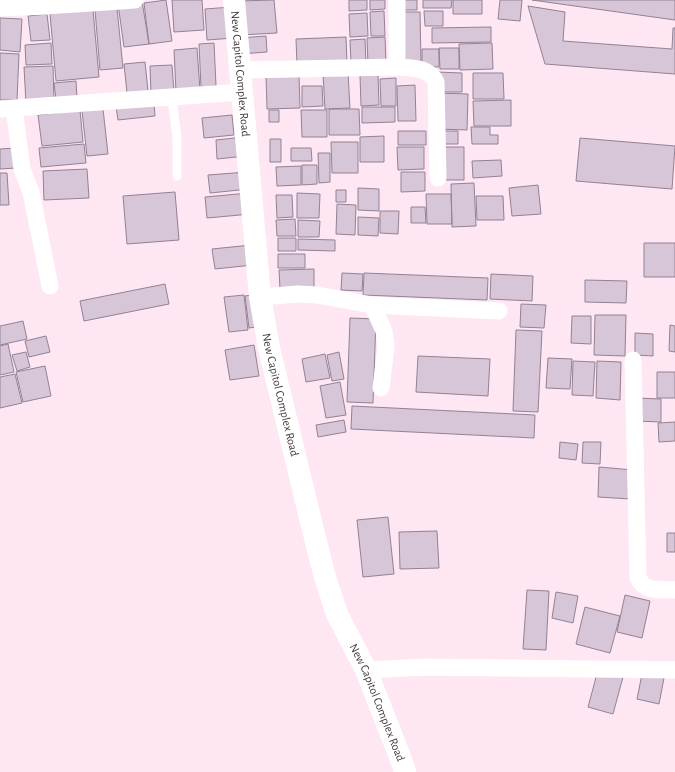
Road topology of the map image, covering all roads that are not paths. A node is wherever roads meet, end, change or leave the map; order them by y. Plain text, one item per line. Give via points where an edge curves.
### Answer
1 (135, 0) edge
2 (234, 0) edge
3 (397, 0) edge
4 (0, 8) edge
5 (397, 67) junction
6 (240, 70) junction
7 (242, 92) junction
8 (172, 97) junction
9 (7, 108) edge
10 (177, 176) dead end
11 (438, 178) dead end
12 (50, 286) dead end
13 (260, 297) junction
14 (372, 305) junction
15 (499, 310) dead end
16 (633, 360) dead end
17 (381, 388) dead end
18 (675, 590) edge
19 (366, 670) junction
20 (675, 670) edge
21 (405, 772) edge

1 - 4 street
2 - 6 main road, New Capitol Complex Road
3 - 5 street
5 - 6 street
5 - 11 street via 427,72 433,75 436,82
6 - 7 main road, New Capitol Complex Road
7 - 8 street
7 - 13 main road, New Capitol Complex Road
8 - 9 street
8 - 10 lane via 178,138
9 - 12 street via 22,169 31,192
13 - 14 street via 317,295
13 - 19 main road, New Capitol Complex Road via 269,348 325,577 337,614
14 - 15 street
14 - 17 street via 384,330 386,347
16 - 18 street via 638,577 646,588
19 - 20 street via 425,667
19 - 21 main road, New Capitol Complex Road

